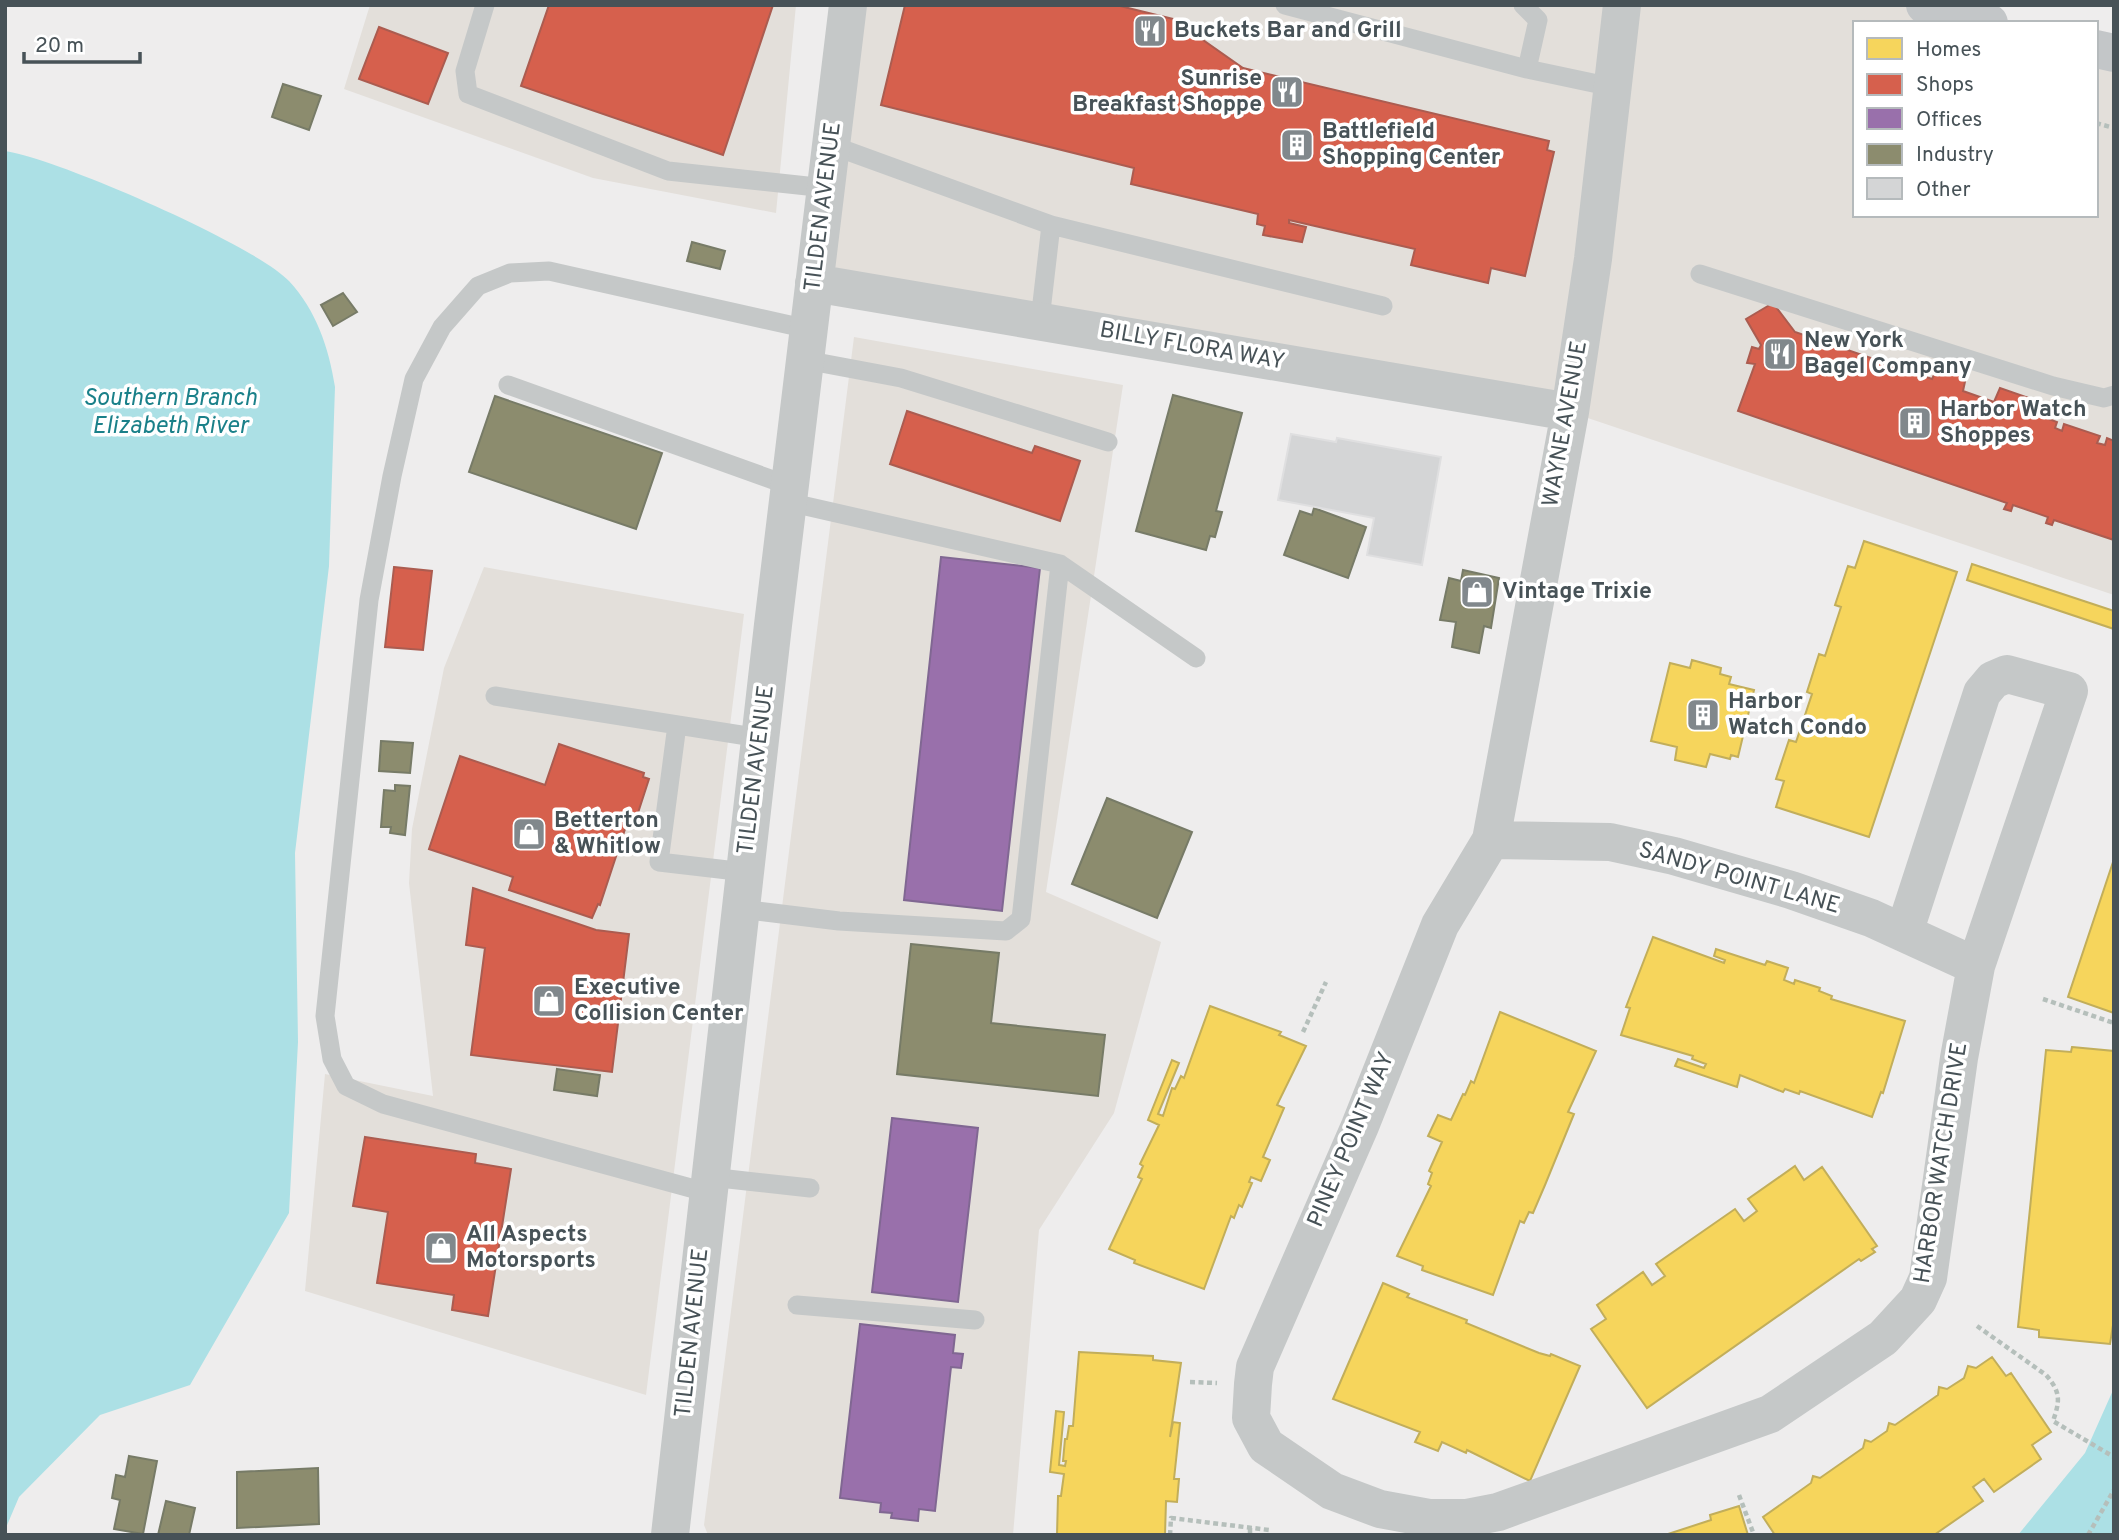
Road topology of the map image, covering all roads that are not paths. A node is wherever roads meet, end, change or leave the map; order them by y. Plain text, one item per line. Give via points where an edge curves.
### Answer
1 (485, 5) edge
2 (848, 5) edge
3 (1285, 5) edge
4 (1523, 5) edge
5 (1622, 5) edge
6 (1925, 5) edge
7 (1982, 21) edge
8 (1527, 69) junction
9 (1612, 87) junction
10 (831, 145) junction
11 (826, 188) junction
12 (1051, 225) junction
13 (1700, 274) dead end
14 (814, 283) junction
15 (1383, 306) dead end
16 (1040, 320) junction
17 (807, 345) junction
18 (508, 385) dead end
19 (2114, 395) edge
20 (1570, 412) junction
21 (1108, 442) dead end
22 (789, 494) junction
23 (1060, 564) junction
24 (1196, 658) dead end
25 (495, 696) dead end
26 (677, 725) junction
27 (760, 738) junction
28 (1491, 841) junction
29 (743, 891) junction
30 (1904, 933) junction
31 (1976, 966) junction
32 (710, 1185) junction
33 (810, 1188) dead end
34 (797, 1305) dead end
35 (975, 1320) dead end
36 (1266, 1446) joint
37 (670, 1535) edge

1 - 11 lane via 465,71 468,94 668,171
2 - 10 street, TILDEN AVENUE
3 - 8 lane
4 - 8 lane via 1538,20
5 - 9 street, WAYNE AVENUE
6 - 7 main road
8 - 9 lane
9 - 20 street, WAYNE AVENUE
10 - 11 street, TILDEN AVENUE
10 - 12 lane
11 - 14 street, TILDEN AVENUE
12 - 15 lane
12 - 16 lane
13 - 19 lane via 2053,386 2104,398
14 - 16 street, BILLY FLORA WAY
14 - 17 street, TILDEN AVENUE
16 - 20 street, BILLY FLORA WAY
17 - 21 lane
17 - 22 street, TILDEN AVENUE
17 - 32 lane via 549,271 510,273 478,286 442,327 414,379 369,600 325,1016 332,1059 346,1086 383,1104
18 - 22 lane
20 - 28 street, WAYNE AVENUE
22 - 23 lane
22 - 27 street, TILDEN AVENUE
23 - 24 lane
23 - 29 lane via 1021,919 1006,931 839,921
25 - 26 lane
26 - 27 lane
26 - 29 lane via 659,862
27 - 29 street, TILDEN AVENUE
28 - 30 street, SANDY POINT LANE via 1610,842 1674,856 1790,890
28 - 36 street, PINEY POINT WAY via 1440,926 1360,1126 1255,1367 1251,1418
29 - 32 street, TILDEN AVENUE
30 - 31 street, SANDY POINT LANE
30 - 31 street, HARBOR WATCH DRIVE via 1982,693 1993,680 2007,674 2069,691
31 - 36 street, HARBOR WATCH DRIVE via 1928,1278 1918,1300 1883,1338 1770,1414 1478,1516 1430,1518 1380,1509 1332,1491
32 - 33 lane
32 - 37 street, TILDEN AVENUE
34 - 35 lane

